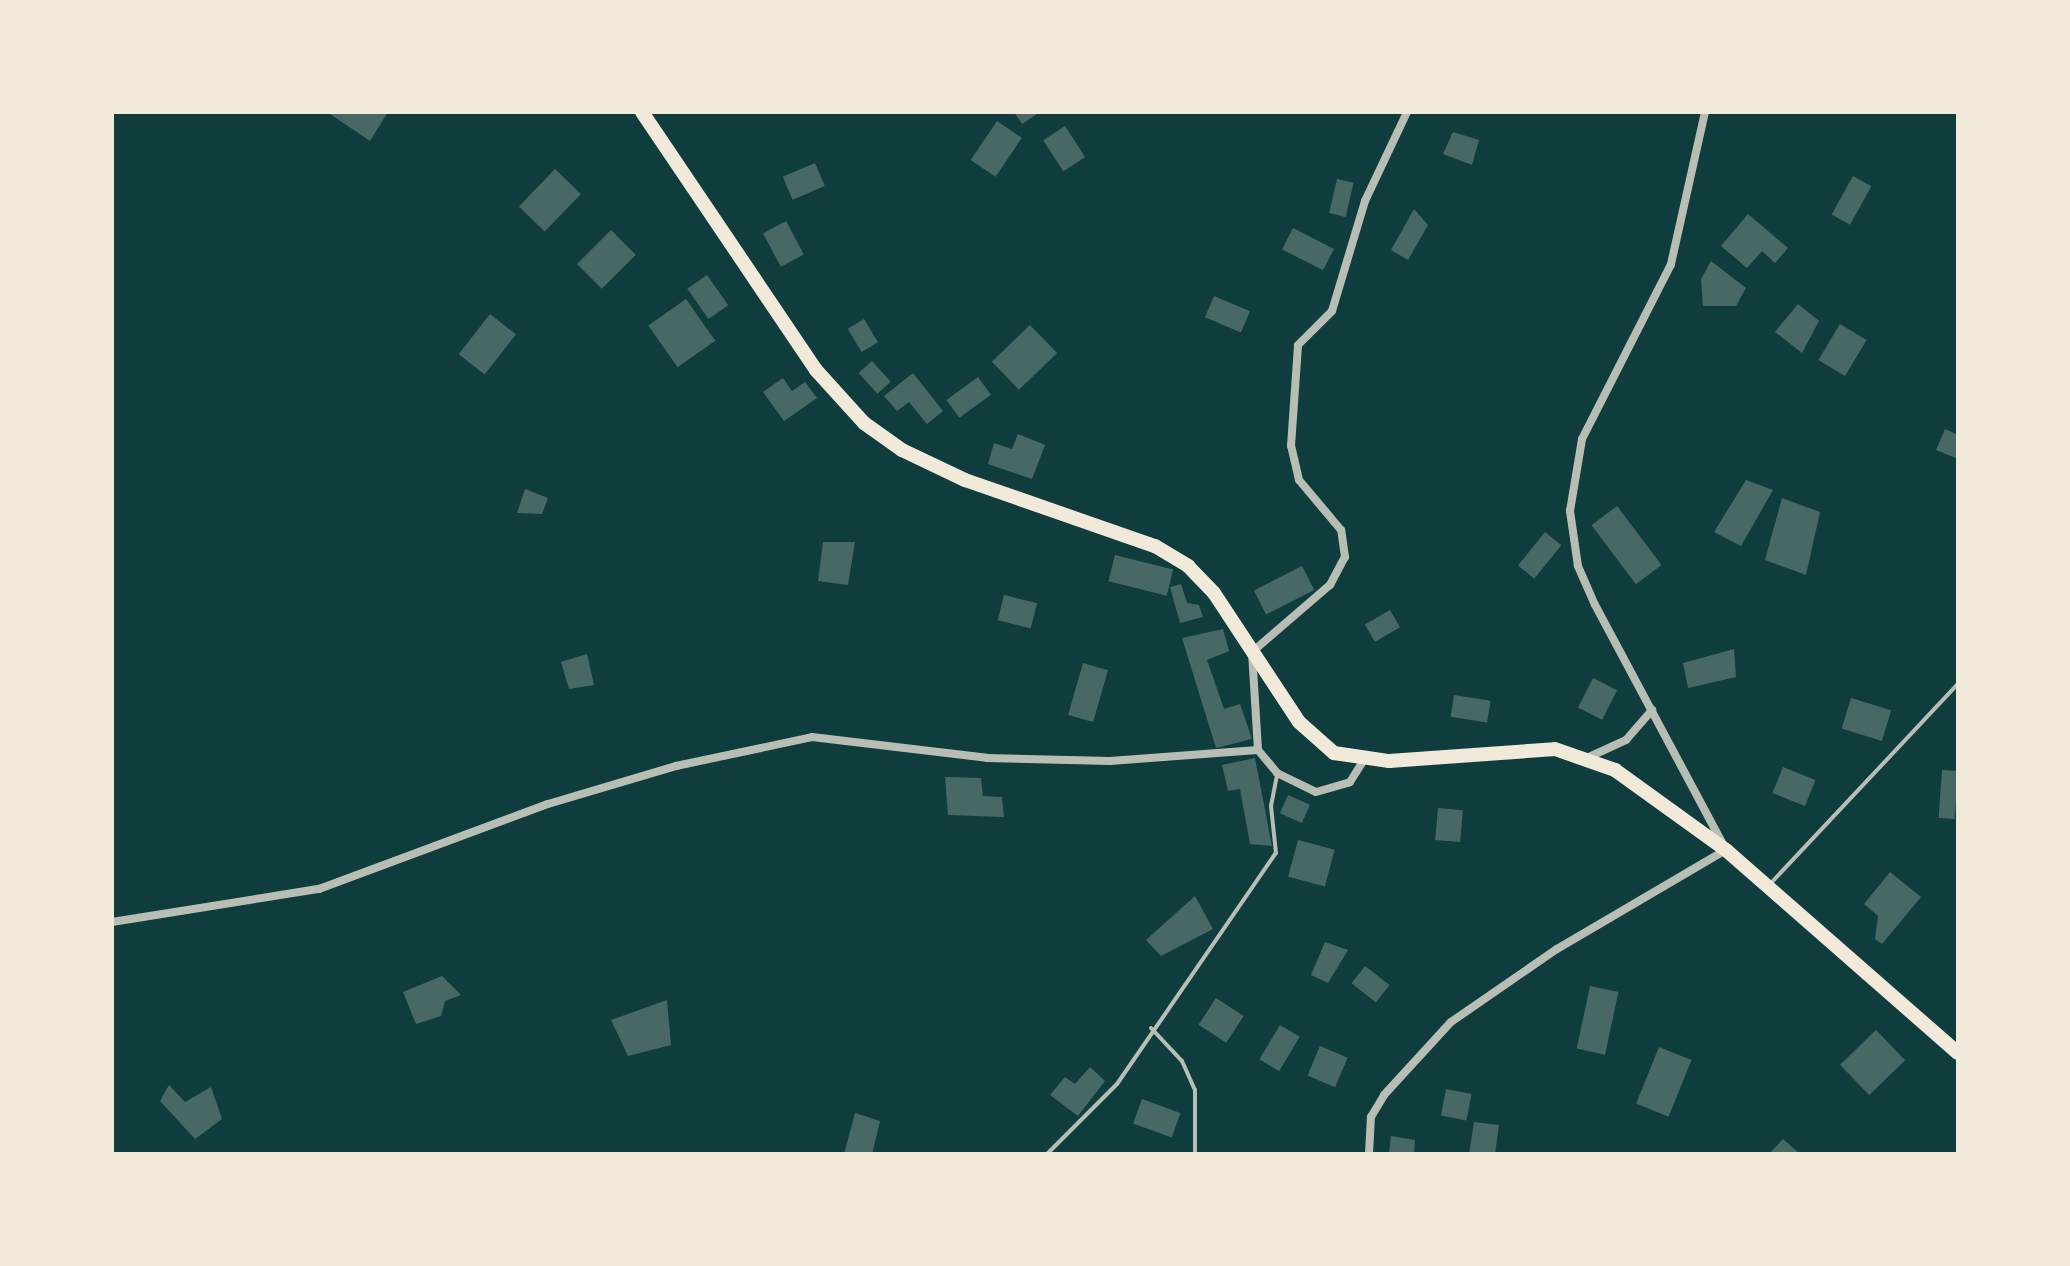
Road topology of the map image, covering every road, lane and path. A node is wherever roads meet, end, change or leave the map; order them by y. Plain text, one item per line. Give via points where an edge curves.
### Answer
1 (642, 112) edge
2 (1407, 112) edge
3 (1705, 112) edge
4 (1252, 652) junction
5 (1958, 684) edge
6 (1652, 710) junction
7 (1258, 750) junction
8 (1589, 757) junction
9 (1363, 761) junction
10 (1277, 773) junction
11 (1726, 850) junction
12 (1767, 887) junction
13 (112, 922) edge
14 (1151, 1028) junction
15 (1958, 1053) edge
16 (1047, 1154) edge
17 (1195, 1154) edge
18 (1369, 1154) edge

1 - 4 main road via 816,370 864,423 965,480 1155,546 1214,593
2 - 4 street via 1365,201 1332,311 1298,345 1290,391 1299,480 1341,530 1345,557 1330,585
3 - 6 street via 1671,264 1638,339 1603,389 1571,476 1578,566
4 - 7 street
4 - 9 main road via 1317,741
5 - 12 lane
6 - 8 street via 1626,740
6 - 11 street
7 - 10 street
7 - 13 street via 1110,761 987,758 812,737 548,804 319,889
8 - 9 main road via 1534,749
8 - 11 main road
9 - 10 street via 1350,782 1334,790 1316,792
10 - 14 lane via 1271,806 1276,853
11 - 12 main road
11 - 18 street via 1557,949 1451,1022 1384,1095 1371,1117
12 - 15 main road
14 - 16 lane via 1117,1084
14 - 17 lane via 1182,1061 1195,1090

